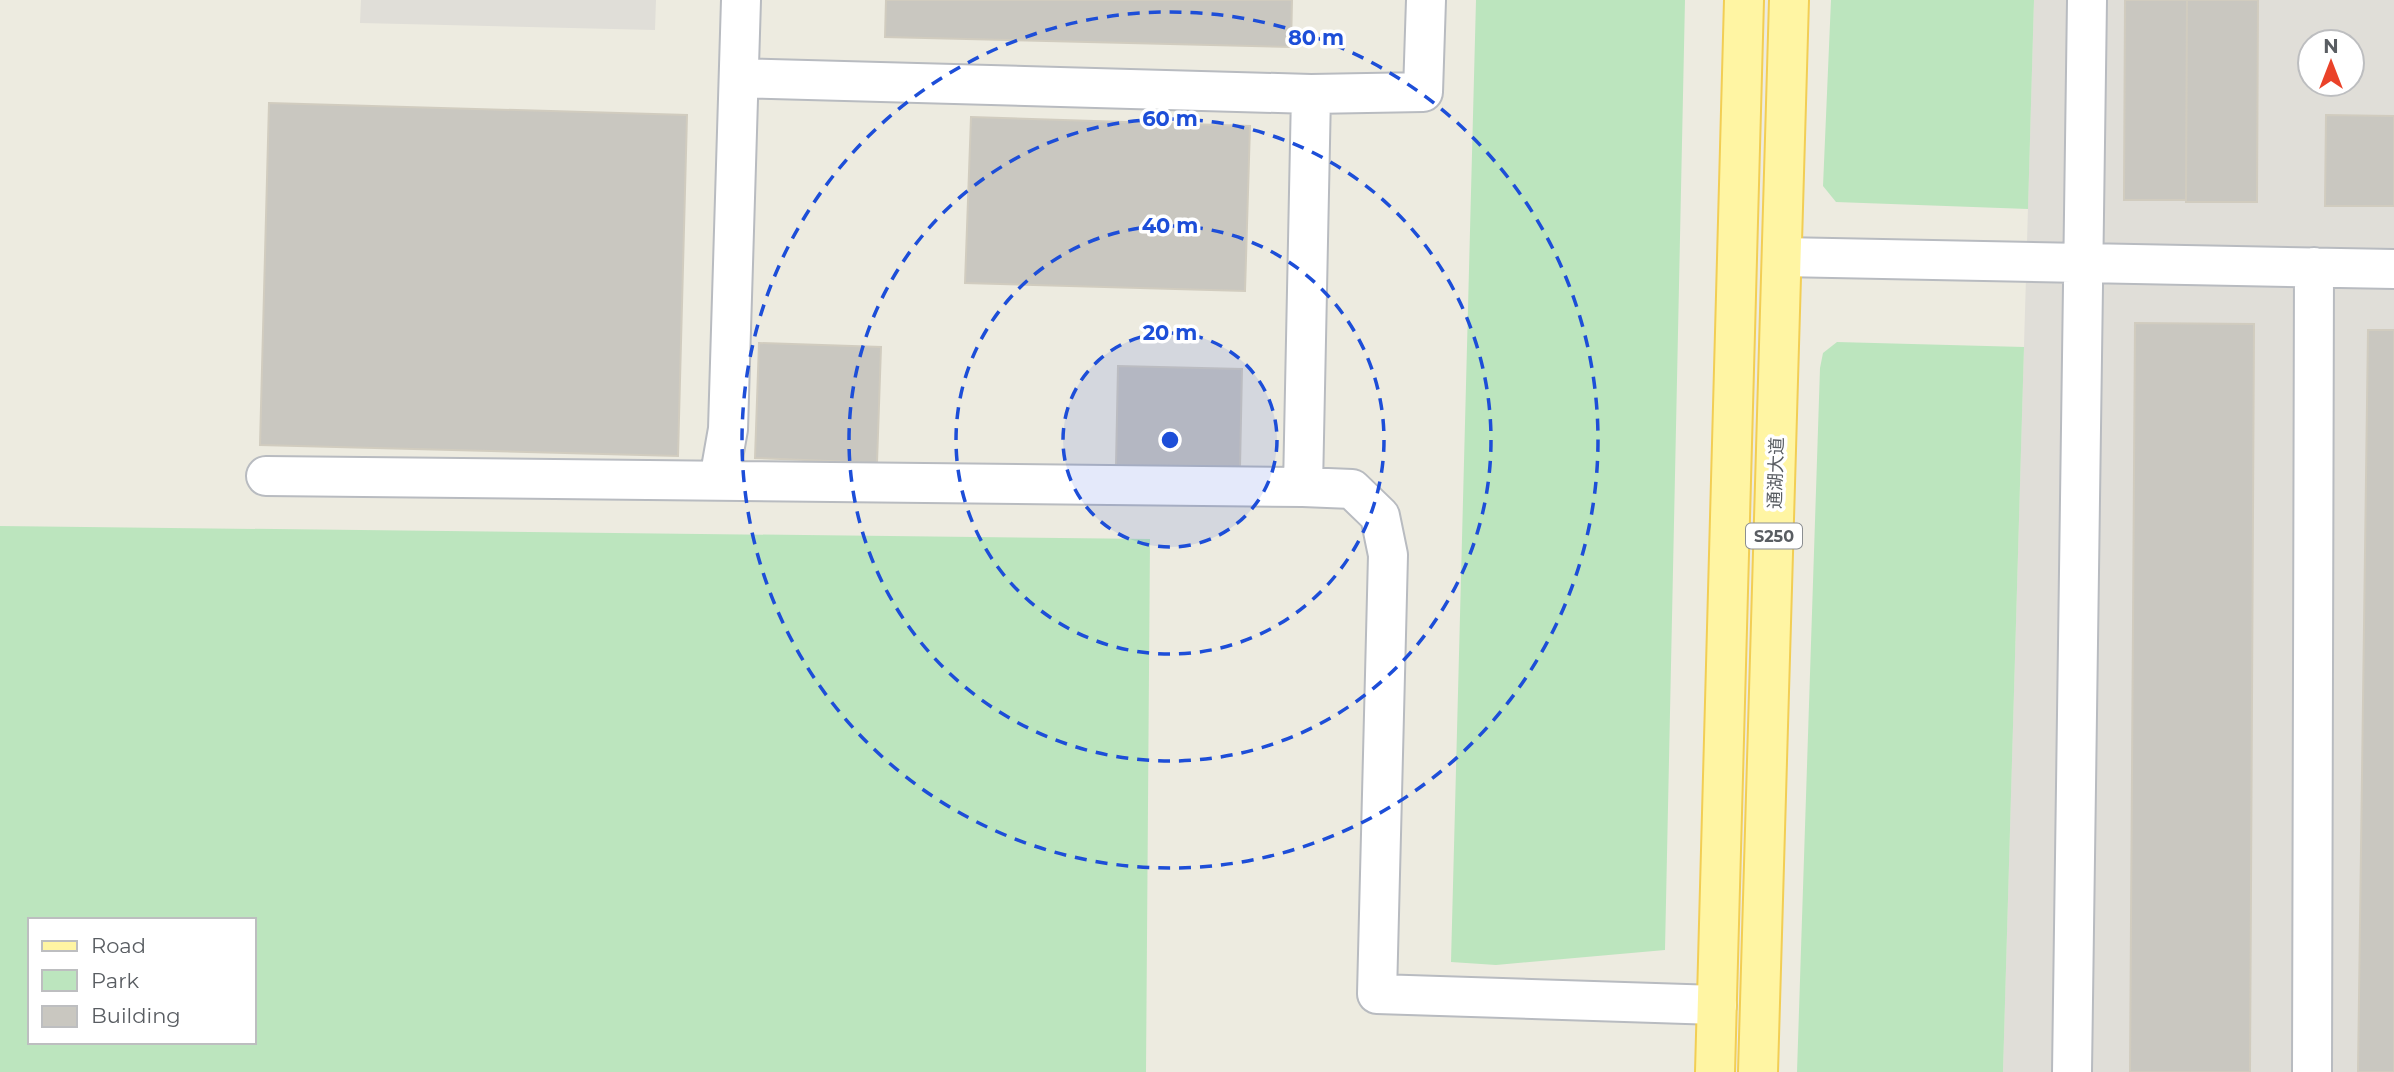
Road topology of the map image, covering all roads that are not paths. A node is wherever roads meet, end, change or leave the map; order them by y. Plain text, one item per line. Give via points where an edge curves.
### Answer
1 (741, 0) edge
2 (1426, 0) edge
3 (1744, 0) edge
4 (1789, 0) edge
5 (2087, 0) edge
6 (739, 78) junction
7 (1311, 94) junction
8 (1782, 257) junction
9 (2084, 263) junction
10 (2314, 267) junction
11 (2394, 269) edge
12 (266, 475) dead end
13 (719, 480) junction
14 (1303, 487) junction
15 (1717, 1005) junction
16 (1715, 1072) edge
17 (1758, 1072) edge
18 (2072, 1072) edge
19 (2312, 1072) edge

1 - 6 lane
2 - 7 lane via 1423,92
3 - 15 main road, S250
4 - 8 main road, 通湖大道 / S250
5 - 9 lane
6 - 7 lane
6 - 13 lane via 728,429
7 - 14 lane
8 - 9 lane
8 - 17 main road, 通湖大道 / S250
9 - 10 lane
9 - 18 lane
10 - 11 lane
10 - 19 lane
12 - 13 lane
13 - 14 lane
14 - 15 lane via 1352,489 1380,516 1388,555 1377,994
15 - 16 main road, S250

